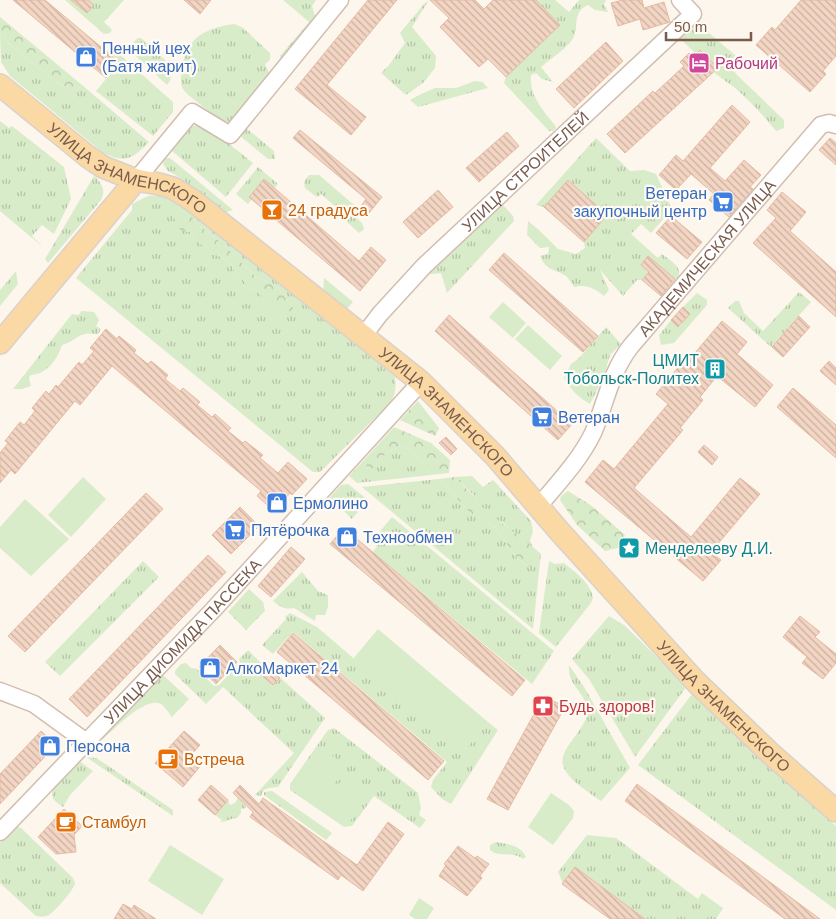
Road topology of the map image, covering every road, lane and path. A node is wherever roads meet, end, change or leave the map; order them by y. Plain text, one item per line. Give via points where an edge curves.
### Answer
1 (340, 0) edge
2 (680, 0) edge
3 (0, 85) edge
4 (832, 124) edge
5 (136, 180) junction
6 (364, 335) junction
7 (0, 343) edge
8 (421, 382) junction
9 (538, 507) junction
10 (0, 691) edge
11 (85, 741) junction
12 (836, 811) edge
13 (0, 832) edge

1 - 5 street via 230,134 192,112
2 - 6 street, УЛИЦА СТРОИТЕЛЕЙ via 693,14 424,266
3 - 5 main road, УЛИЦА ЗНАМЕНСКОГО via 87,156 103,167
4 - 9 street, АКАДЕМИЧЕСКАЯ УЛИЦА via 822,125 622,358 587,445
5 - 6 main road, УЛИЦА ЗНАМЕНСКОГО via 174,188 192,200
5 - 7 main road
6 - 8 main road, УЛИЦА ЗНАМЕНСКОГО
8 - 9 main road, УЛИЦА ЗНАМЕНСКОГО via 495,456
8 - 11 street, УЛИЦА ДИОМИДА ПАССЕКА via 213,610
9 - 12 main road, УЛИЦА ЗНАМЕНСКОГО via 696,682
10 - 11 street via 34,704
11 - 13 street, УЛИЦА ДИОМИДА ПАССЕКА

